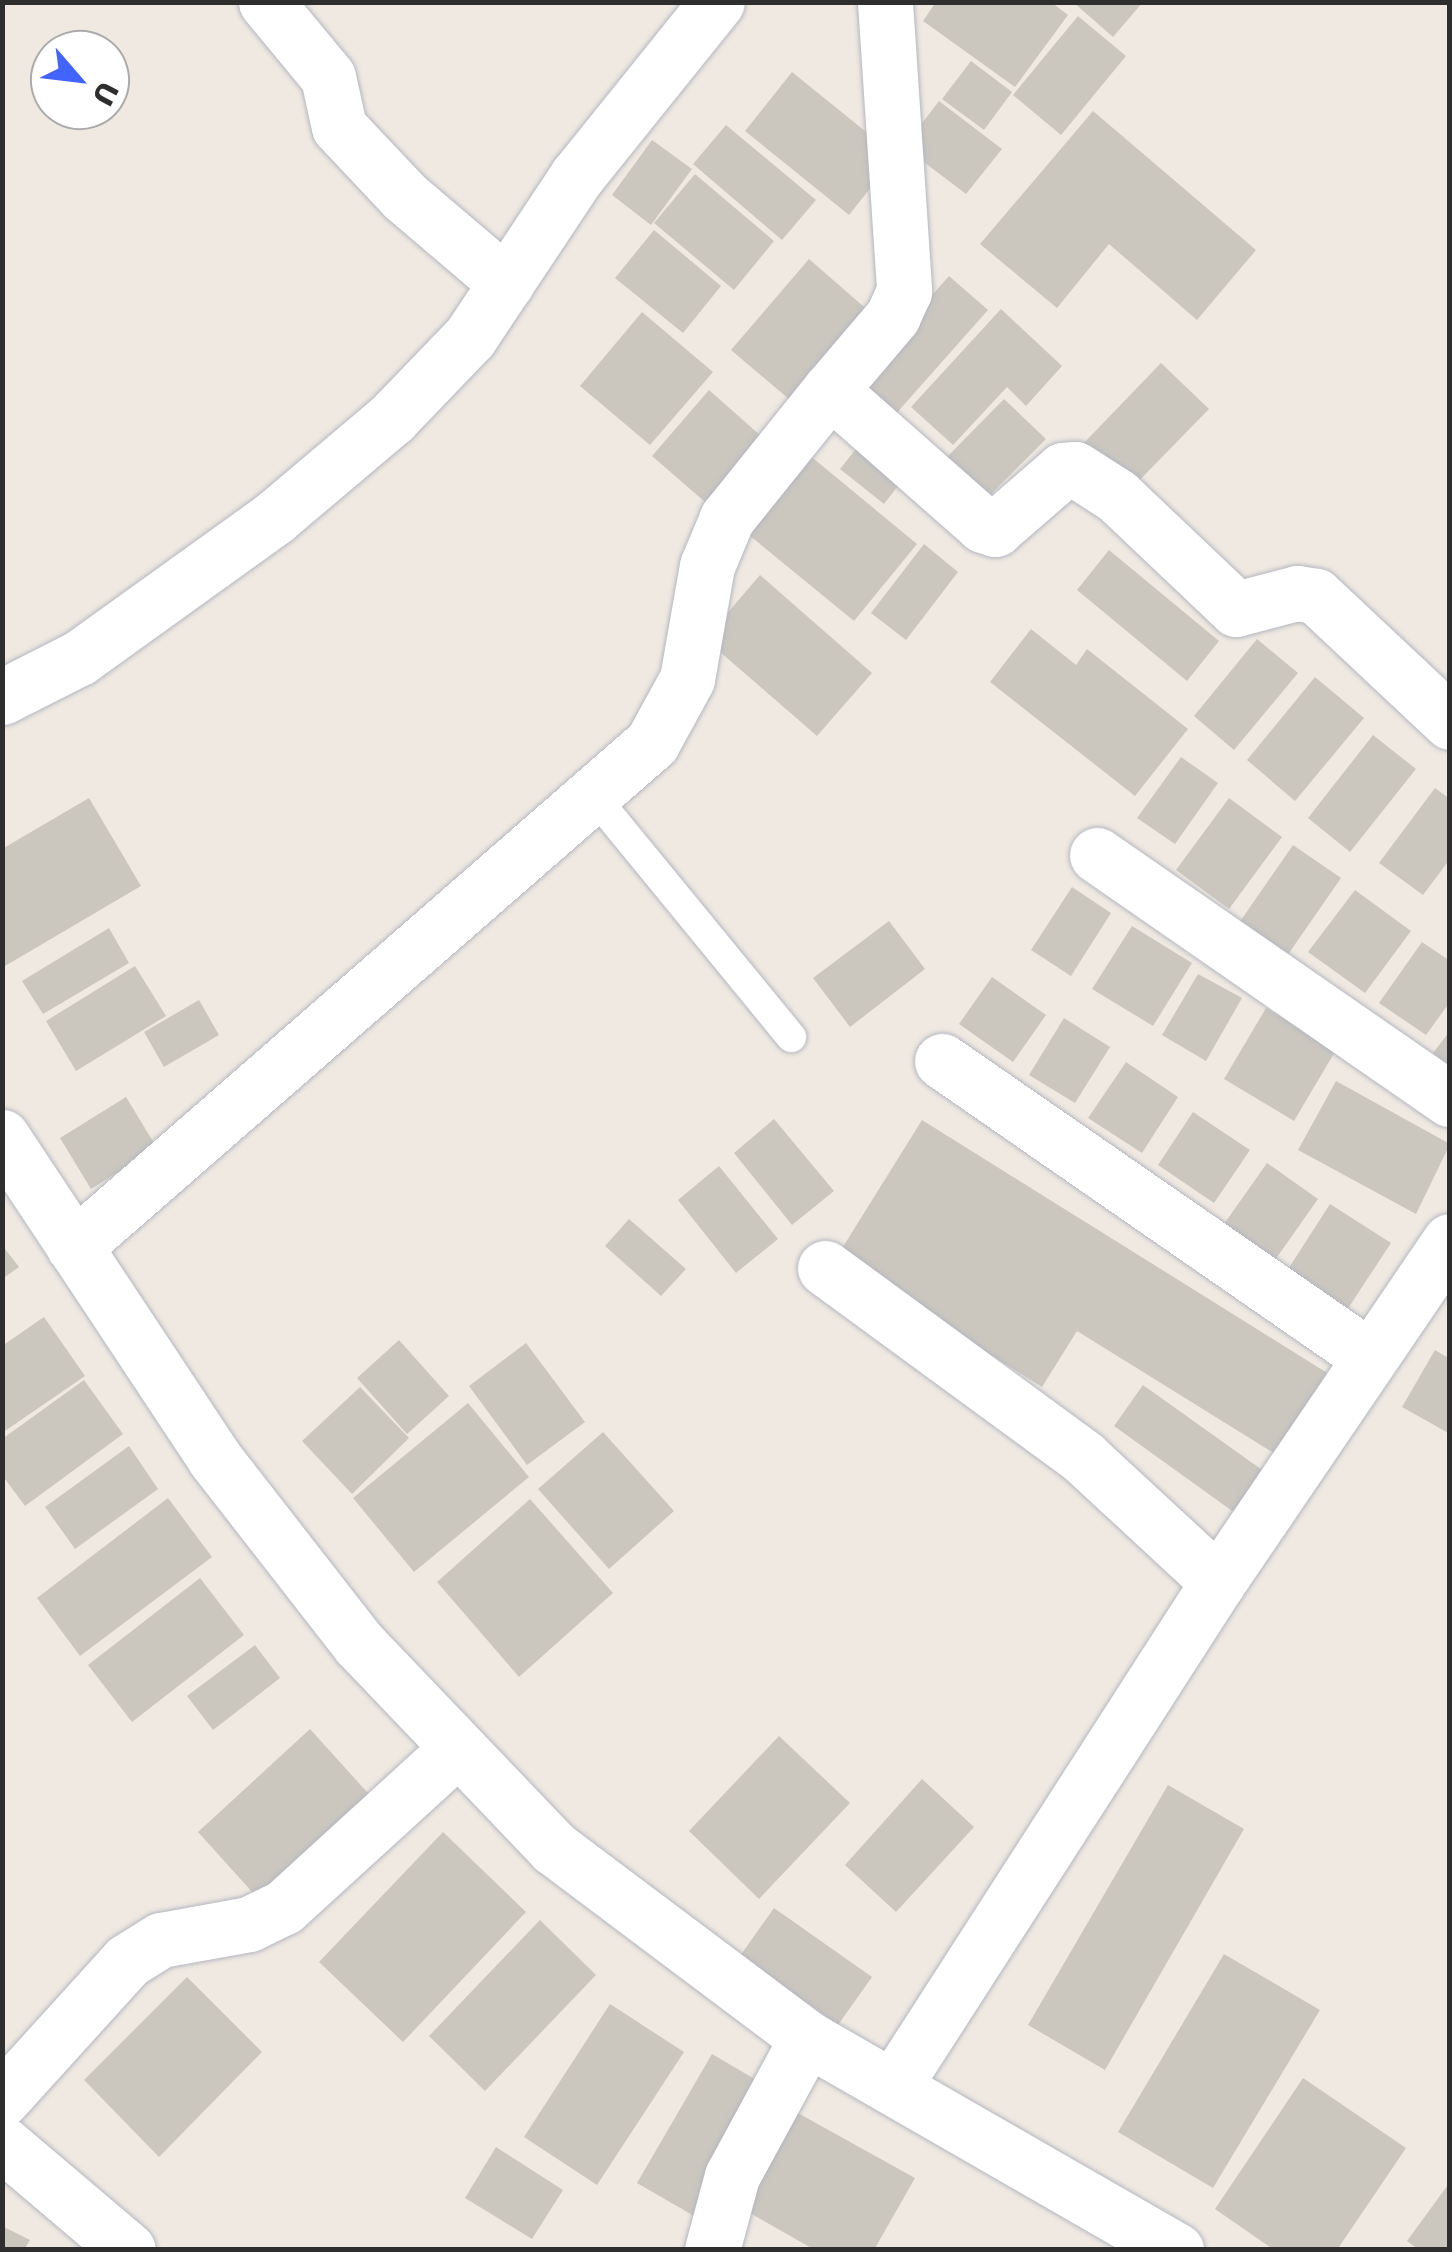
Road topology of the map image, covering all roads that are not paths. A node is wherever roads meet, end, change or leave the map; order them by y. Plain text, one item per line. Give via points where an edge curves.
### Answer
1 (266, 2) edge
2 (717, 2) edge
3 (885, 2) edge
4 (506, 283) junction
5 (830, 390) junction
6 (2, 696) edge
7 (1450, 722) edge
8 (592, 795) junction
9 (1098, 854) dead end
10 (791, 1036) dead end
11 (942, 1062) dead end
12 (1450, 1099) edge
13 (2, 1138) edge
14 (74, 1246) junction
15 (825, 1268) dead end
16 (1441, 1271) edge
17 (1368, 1356) junction
18 (1218, 1582) junction
19 (457, 1749) junction
20 (806, 2038) junction
21 (893, 2087) junction
22 (2, 2099) edge
23 (2, 2143) edge
24 (1172, 2248) edge
25 (128, 2250) edge
26 (712, 2250) edge

1 - 4 street via 328,77 339,127 406,197
2 - 4 street via 577,176
3 - 5 street via 904,291 894,316
4 - 6 street via 470,337 392,418 275,517 79,658
5 - 7 street via 983,525 996,529 1063,470 1075,469 1117,496 1236,609 1297,593 1316,596
5 - 8 street via 727,518 707,566 687,679 669,716
8 - 10 lane
8 - 14 street
9 - 12 street
11 - 17 street
13 - 14 street
14 - 19 street via 215,1459 358,1644
15 - 18 street via 1082,1457
16 - 17 street
17 - 18 street
18 - 21 street
19 - 20 street via 554,1848
19 - 22 street via 284,1908 249,1924 161,1940 127,1961
20 - 21 street
20 - 26 street via 732,2176
21 - 24 street
23 - 25 street

